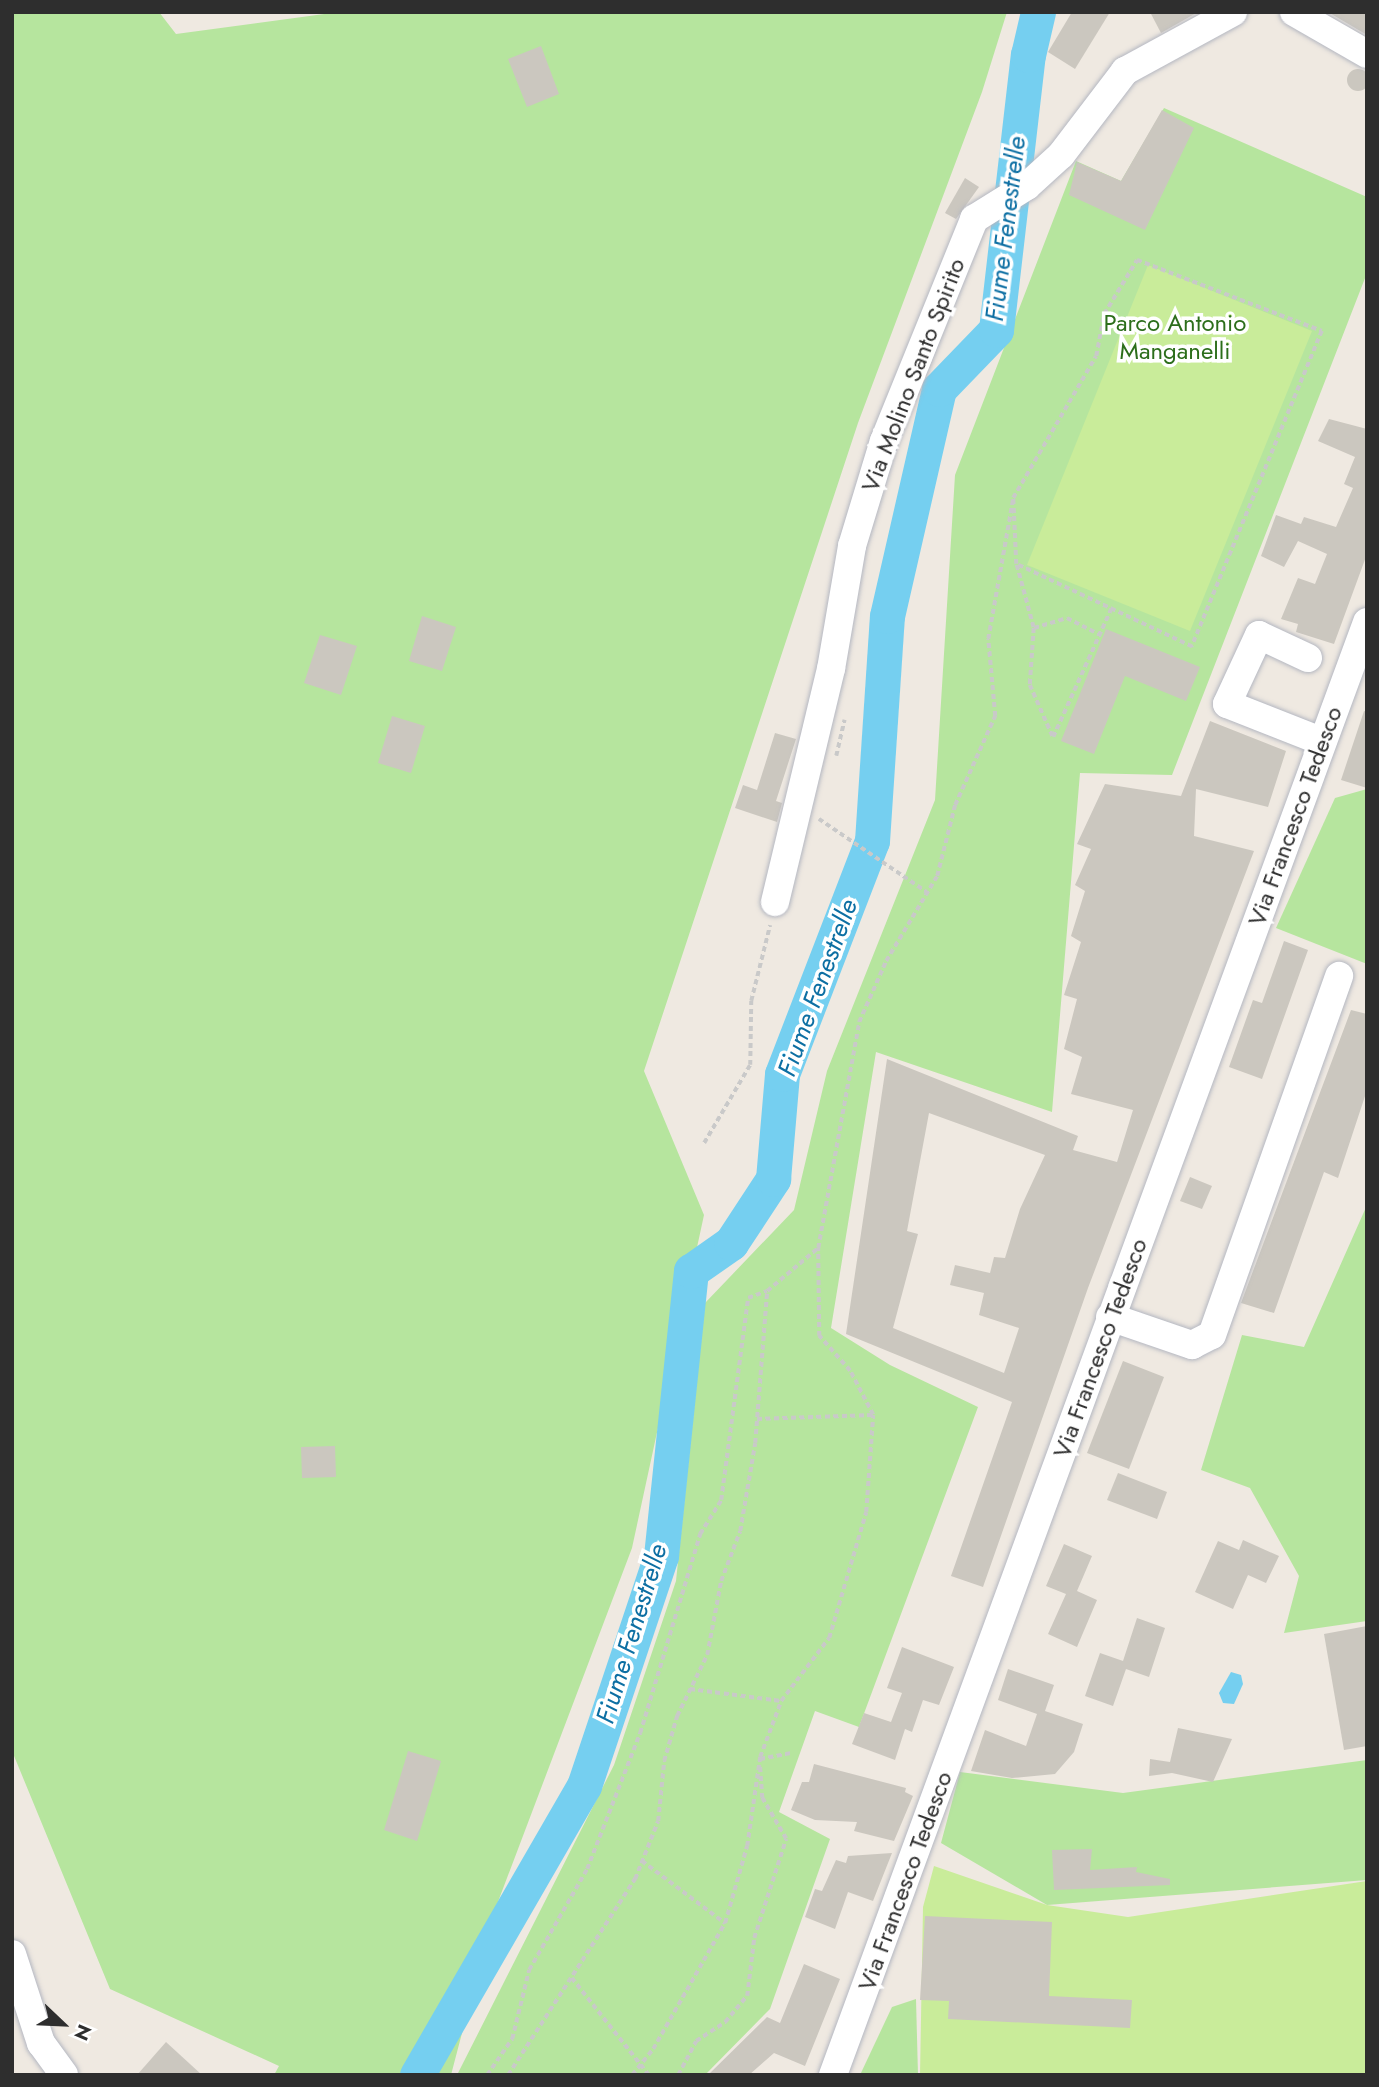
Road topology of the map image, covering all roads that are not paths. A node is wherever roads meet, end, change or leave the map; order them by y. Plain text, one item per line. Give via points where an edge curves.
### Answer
1 (1233, 12) edge
2 (1294, 12) edge
3 (1367, 54) edge
4 (1367, 622) edge
5 (1308, 659) dead end
6 (1321, 741) junction
7 (775, 902) road end
8 (1339, 975) dead end
9 (1110, 1317) junction
10 (12, 1954) edge
11 (64, 2075) edge
12 (834, 2075) edge

1 - 7 street, Via Molino Santo Spirito via 1125,71 1061,155 1027,186 974,219 884,441 852,546 831,669
2 - 3 street
4 - 6 street, Via Francesco Tedesco
5 - 6 street via 1259,635 1227,704
6 - 9 street, Via Francesco Tedesco
8 - 9 street via 1212,1335 1192,1345
9 - 12 street, Via Francesco Tedesco
10 - 11 street via 41,2043

